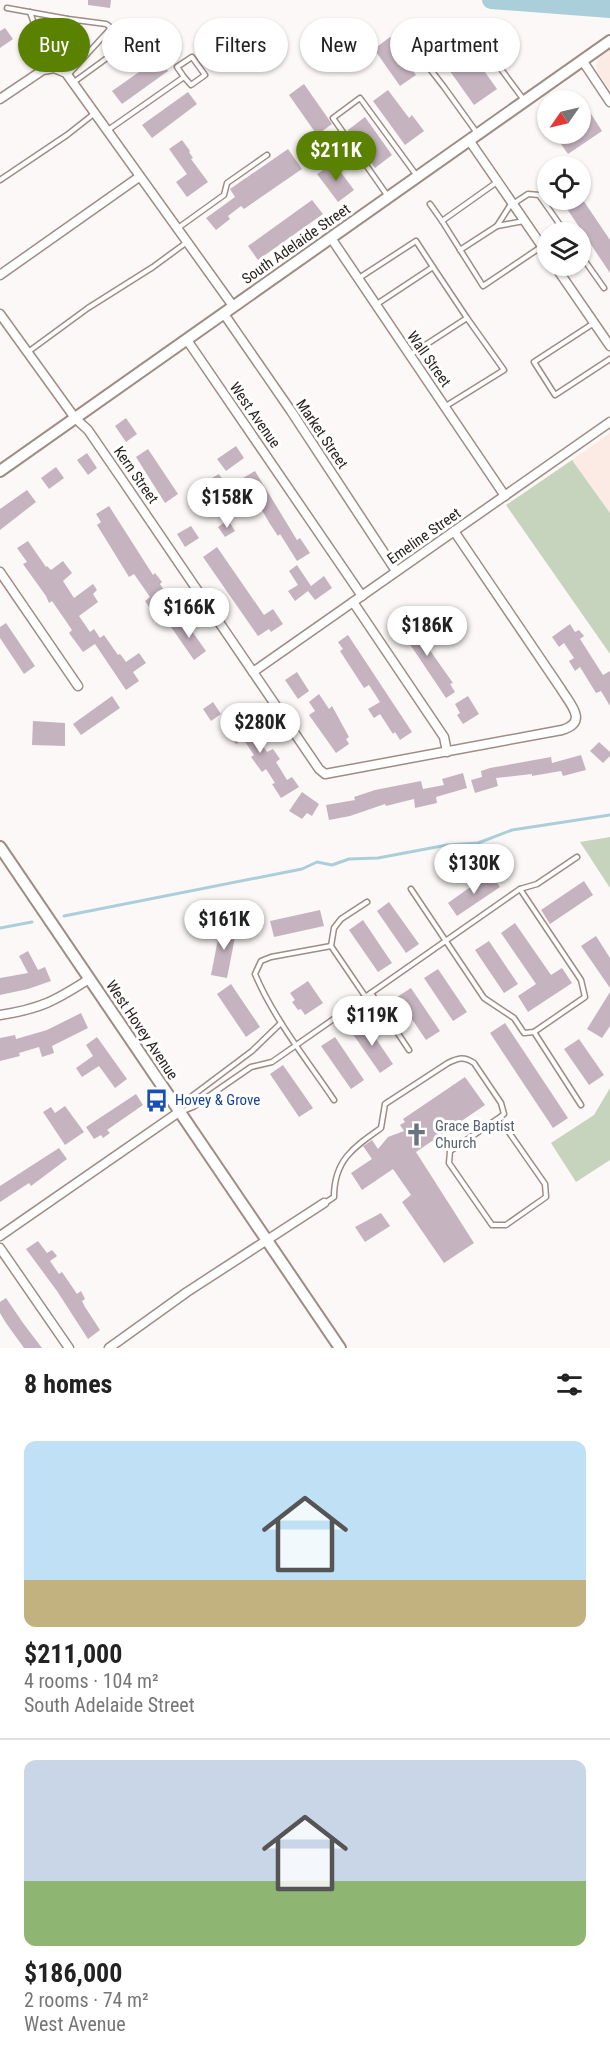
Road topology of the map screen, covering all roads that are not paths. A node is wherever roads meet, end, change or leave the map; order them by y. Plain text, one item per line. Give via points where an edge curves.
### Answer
1 (7, 8) dead end
2 (30, 12) junction
3 (32, 18) edge
4 (63, 18) edge
5 (90, 22) edge
6 (610, 42) edge
7 (90, 54) edge
8 (102, 58) edge
9 (582, 60) junction
10 (44, 72) edge
11 (58, 72) edge
12 (75, 72) edge
13 (432, 72) edge
14 (503, 72) edge
15 (184, 77) junction
16 (70, 79) junction
17 (0, 99) edge
18 (524, 101) junction
19 (610, 102) edge
20 (95, 113) junction
21 (107, 130) junction
22 (473, 137) junction
23 (267, 154) dead end
24 (139, 177) junction
25 (417, 177) junction
26 (0, 180) edge
27 (498, 182) junction
28 (389, 197) junction
29 (512, 203) junction
30 (430, 204) dead end
31 (442, 221) junction
32 (525, 221) junction
33 (558, 222) edge
34 (497, 226) junction
35 (178, 228) junction
36 (331, 238) junction
37 (537, 239) edge
38 (188, 242) junction
39 (537, 249) edge
40 (460, 250) junction
41 (433, 267) junction
42 (591, 270) edge
43 (0, 275) edge
44 (562, 276) edge
45 (358, 279) junction
46 (604, 288) dead end
47 (376, 305) junction
48 (233, 306) junction
49 (0, 314) edge
50 (224, 314) junction
51 (467, 318) junction
52 (594, 323) junction
53 (187, 340) junction
54 (610, 346) edge
55 (28, 352) junction
56 (410, 355) junction
57 (610, 359) edge
58 (445, 406) junction
59 (75, 418) junction
60 (610, 422) edge
61 (0, 471) edge
62 (505, 496) junction
63 (454, 531) junction
64 (396, 571) junction
65 (0, 572) edge
66 (362, 596) junction
67 (353, 602) junction
68 (253, 672) junction
69 (78, 686) dead end
70 (447, 752) junction
71 (0, 847) edge
72 (577, 857) dead end
73 (411, 889) dead end
74 (520, 889) junction
75 (367, 902) dead end
76 (444, 940) junction
77 (331, 946) junction
78 (89, 979) junction
79 (371, 993) junction
80 (365, 996) junction
81 (0, 1015) edge
82 (281, 1023) junction
83 (534, 1032) junction
84 (297, 1045) junction
85 (409, 1050) dead end
86 (236, 1063) junction
87 (243, 1073) junction
88 (334, 1100) dead end
89 (582, 1105) dead end
90 (179, 1112) junction
91 (499, 1118) junction
92 (324, 1203) joint
93 (0, 1236) edge
94 (267, 1239) junction
95 (0, 1248) edge
96 (69, 1348) edge
97 (109, 1348) edge
98 (340, 1348) edge

1 - 2 lane
2 - 3 lane
2 - 4 lane
5 - 7 lane via 110,28
6 - 9 street, South Adelaide Street
8 - 16 lane
9 - 18 street, South Adelaide Street
9 - 19 street
10 - 17 street
11 - 16 street
12 - 16 lane
13 - 22 lane
14 - 18 lane
15 - 15 lane via 191,85 205,75 192,57 177,67
15 - 21 lane
16 - 20 street
18 - 22 street, South Adelaide Street
20 - 21 street
20 - 26 lane
21 - 24 street
22 - 25 street, South Adelaide Street
22 - 27 street
23 - 35 lane via 228,183 224,195
24 - 35 street
24 - 43 street
25 - 28 street, South Adelaide Street
25 - 28 lane via 360,98 333,118
27 - 29 street
27 - 31 lane
28 - 36 street, South Adelaide Street
29 - 32 street
29 - 33 lane via 528,194 539,195
29 - 34 lane
30 - 31 lane
31 - 40 lane
32 - 34 lane
32 - 37 street
34 - 40 lane
35 - 38 street
36 - 45 street, Wall Street
36 - 48 street, South Adelaide Street
38 - 48 street
38 - 55 lane
39 - 40 lane via 483,286
41 - 45 lane via 416,241
41 - 47 lane
41 - 51 lane
42 - 46 lane
44 - 52 street
45 - 47 street, Wall Street
47 - 56 street, Wall Street
48 - 50 street, South Adelaide Street
49 - 55 street, Kern Street
50 - 53 street, South Adelaide Street
50 - 64 street, Market Street
51 - 56 lane
51 - 58 lane via 504,370
52 - 54 street
52 - 57 lane via 534,362 555,394
53 - 59 street, South Adelaide Street
53 - 66 street, West Avenue
55 - 59 street, Kern Street
56 - 58 street, Wall Street
58 - 62 street, Wall Street
59 - 61 street, South Adelaide Street
59 - 68 street, Kern Street via 121,477
60 - 62 street, Emeline Street
62 - 63 street, Emeline Street
63 - 64 street, Emeline Street
63 - 70 street via 577,717 569,728 562,730
64 - 66 street, Emeline Street
65 - 69 street
66 - 67 street, Emeline Street
67 - 68 street, Emeline Street
67 - 70 street via 444,737
68 - 70 street, Kern Street via 325,774
71 - 78 street, West Hovey Avenue
72 - 74 lane via 537,884
73 - 76 lane
74 - 76 lane
74 - 83 lane via 581,980 585,997
75 - 77 lane via 341,919 334,928
76 - 79 lane
76 - 83 lane via 484,998 514,1018 524,1033
77 - 80 lane
77 - 82 lane via 261,961 255,974
78 - 81 street via 48,1004
78 - 90 street, West Hovey Avenue
79 - 80 lane
79 - 85 lane
80 - 84 lane
82 - 84 lane
82 - 86 lane
83 - 89 lane
84 - 87 lane via 273,1062
84 - 88 lane
86 - 87 lane
86 - 90 lane via 188,1099
87 - 90 lane via 193,1107
90 - 93 street
90 - 94 street, West Hovey Avenue
91 - 91 lane via 545,1184 546,1197 506,1226 492,1225 449,1163 450,1151
91 - 92 lane via 504,1114 501,1103 474,1064 459,1058 385,1104 381,1128 350,1150 334,1185 334,1197
92 - 94 street
94 - 97 street
94 - 98 street, West Hovey Avenue
95 - 96 street

